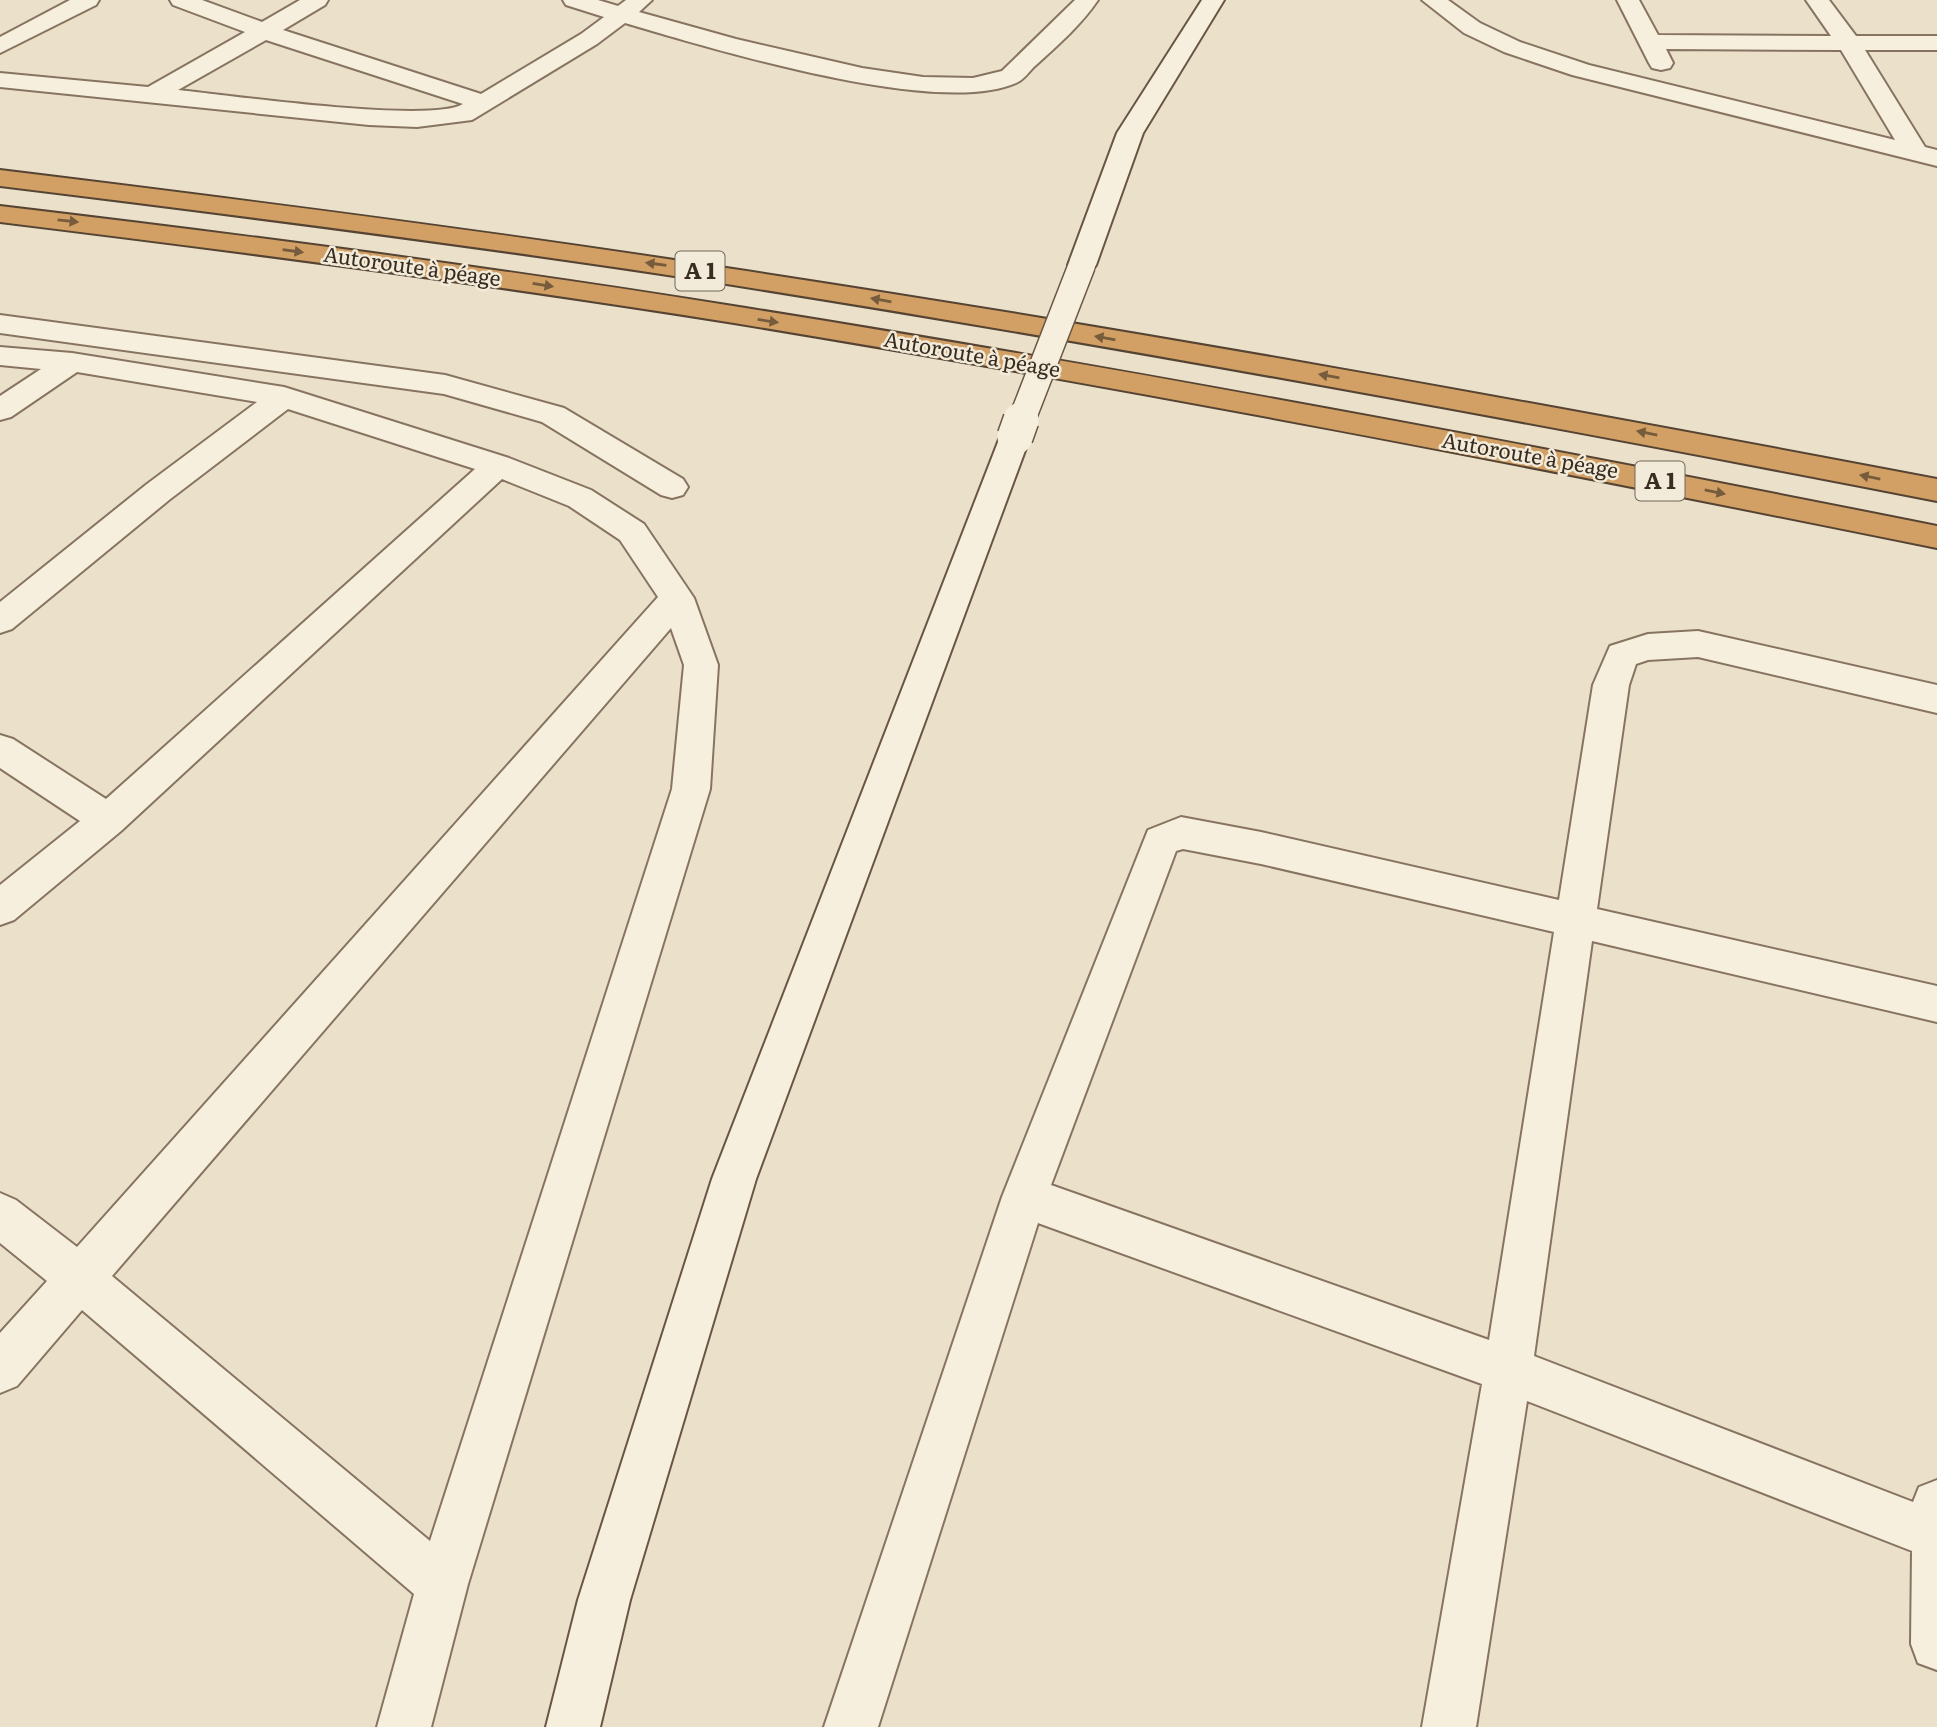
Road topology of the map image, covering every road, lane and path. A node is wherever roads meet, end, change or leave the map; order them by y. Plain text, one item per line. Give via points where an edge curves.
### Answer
1 (88, 0) edge
2 (181, 0) edge
3 (317, 0) edge
4 (573, 0) edge
5 (1087, 0) edge
6 (1213, 0) edge
7 (1433, 0) edge
8 (1628, 0) edge
9 (1817, 0) edge
10 (632, 7) edge
11 (263, 31) junction
12 (1650, 42) junction
13 (1849, 43) junction
14 (1937, 43) edge
15 (0, 46) edge
16 (0, 80) edge
17 (153, 95) junction
18 (1677, 95) junction
19 (484, 103) junction
20 (1926, 156) edge
21 (0, 178) edge
22 (0, 214) edge
23 (0, 324) edge
24 (0, 356) edge
25 (72, 362) junction
26 (284, 397) junction
27 (0, 410) edge
28 (498, 465) junction
29 (672, 487) dead end
30 (1937, 490) edge
31 (1937, 537) edge
32 (677, 598) junction
33 (0, 620) edge
34 (1937, 699) edge
35 (0, 750) edge
36 (108, 820) junction
37 (0, 908) edge
38 (1577, 921) junction
39 (1937, 1004) edge
40 (1024, 1197) junction
41 (0, 1215) edge
42 (78, 1277) junction
43 (0, 1369) edge
44 (1508, 1370) junction
45 (1937, 1505) edge
46 (1937, 1536) edge
47 (442, 1584) junction
48 (1937, 1644) edge
49 (404, 1727) edge
50 (573, 1727) edge
51 (851, 1727) edge
52 (1449, 1727) edge

1 - 15 street
2 - 11 street
3 - 11 street
4 - 10 street
5 - 10 street via 1007,78 939,86 835,70 687,34
6 - 50 street, bridge via 1130,133 734,1178 604,1600
7 - 18 street via 1472,28 1511,47
8 - 12 street
9 - 13 street
10 - 19 street
11 - 17 street
11 - 19 street
12 - 13 street
12 - 18 street
13 - 14 street
13 - 20 street
16 - 17 street
17 - 19 street via 417,119 463,115
18 - 20 street
30 -> 21 highway, A 1 via 1538,412 742,277
22 -> 31 highway, Autoroute à péage / A 1 via 520,282 933,348 1606,470
23 - 29 street via 445,385 553,415
24 - 25 street
25 - 26 street
25 - 27 street
26 - 28 street
26 - 33 street
28 - 32 street via 580,498 632,532
28 - 36 street
32 - 42 street
32 - 47 street via 701,665 691,789
34 - 38 street via 1698,644 1648,647 1622,654 1611,685
35 - 36 street
36 - 37 street
38 - 39 street
38 - 40 street via 1261,848 1181,833 1170,835 1161,841
38 - 44 street
40 - 44 street
40 - 51 street
41 - 42 street
42 - 43 street
42 - 47 street
44 - 46 street
44 - 52 street
45 - 46 street
46 - 48 street
47 - 49 street

